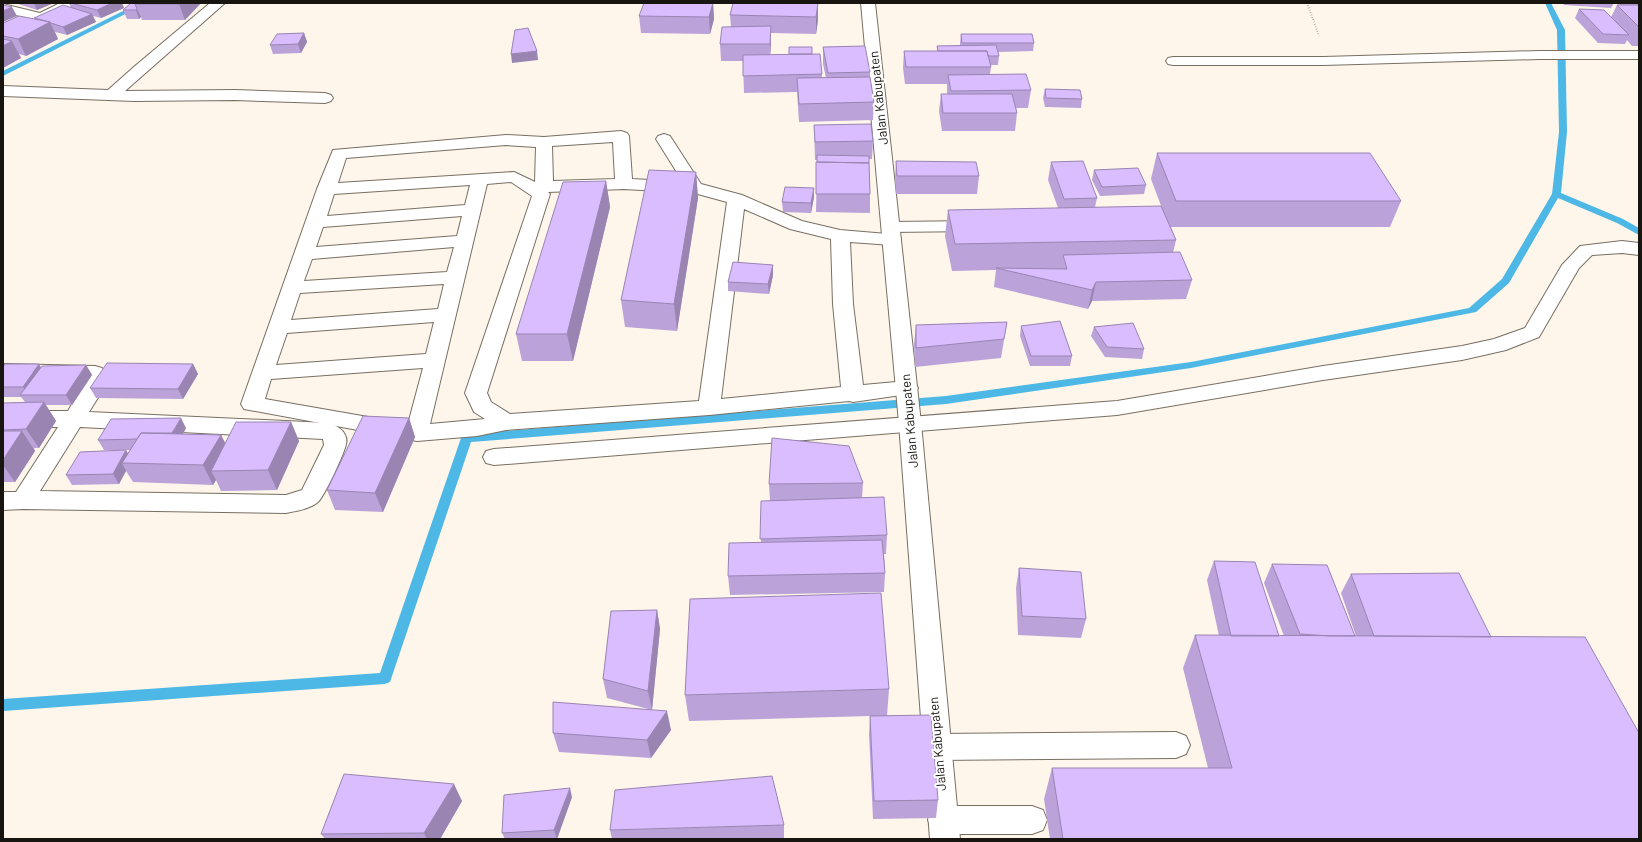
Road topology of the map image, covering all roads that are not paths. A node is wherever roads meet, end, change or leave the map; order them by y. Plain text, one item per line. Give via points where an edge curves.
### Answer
1 (71, 3) edge
2 (218, 3) edge
3 (868, 3) edge
4 (3, 8) edge
5 (41, 18) junction
6 (3, 36) edge
7 (1639, 55) edge
8 (1173, 61) dead end
9 (3, 91) edge
10 (112, 95) junction
11 (325, 98) dead end
12 (664, 139) dead end
13 (544, 142) junction
14 (480, 179) junction
15 (624, 184) junction
16 (537, 186) junction
17 (695, 188) junction
18 (326, 190) junction
19 (736, 199) junction
20 (473, 210) junction
21 (315, 222) junction
22 (990, 226) edge
23 (892, 233) junction
24 (840, 236) junction
25 (465, 241) junction
26 (1639, 249) edge
27 (304, 254) junction
28 (456, 277) junction
29 (292, 288) junction
30 (446, 315) junction
31 (279, 327) junction
32 (435, 360) junction
33 (3, 371) edge
34 (263, 373) junction
35 (853, 395) junction
36 (908, 406) junction
37 (709, 408) junction
38 (3, 419) edge
39 (74, 419) junction
40 (506, 422) junction
41 (417, 433) junction
42 (494, 457) dead end
43 (13, 500) edge
44 (1176, 746) dead end
45 (937, 747) junction
46 (1032, 820) dead end
47 (944, 829) edge

1 - 5 street
2 - 10 street
3 - 23 street, Jalan Kabupaten
4 - 5 street
5 - 6 street
7 - 8 street
9 - 10 street
10 - 11 street
12 - 17 street
13 - 15 street via 621,136
13 - 16 street
13 - 18 street via 506,140 339,154
14 - 16 street via 514,177
14 - 18 street
14 - 20 street
15 - 16 street
15 - 17 street
16 - 40 street via 542,194 476,393 482,407
17 - 19 street
18 - 21 street
19 - 24 street via 796,225
19 - 37 street
20 - 21 street
20 - 25 street
21 - 27 street
22 - 23 street
23 - 24 street
23 - 36 street, Jalan Kabupaten
24 - 35 street via 843,304
25 - 27 street
25 - 28 street
26 - 36 street via 1622,247 1587,250 1571,264 1532,332 1499,345 1462,353 1324,373 1118,408
27 - 29 street
28 - 29 street
28 - 30 street
29 - 31 street
30 - 31 street
30 - 32 street
31 - 34 street
32 - 34 street
32 - 41 street
33 - 39 street via 95,373 98,377 95,385
34 - 41 street via 252,404
35 - 36 street
35 - 37 street
36 - 42 street
36 - 45 street, Jalan Kabupaten
37 - 40 street
38 - 39 street
39 - 43 street
39 - 43 street via 328,431 335,436 335,445 310,496 286,504
40 - 41 street via 477,428
44 - 45 street
45 - 47 street, Jalan Kabupaten
46 - 47 street

